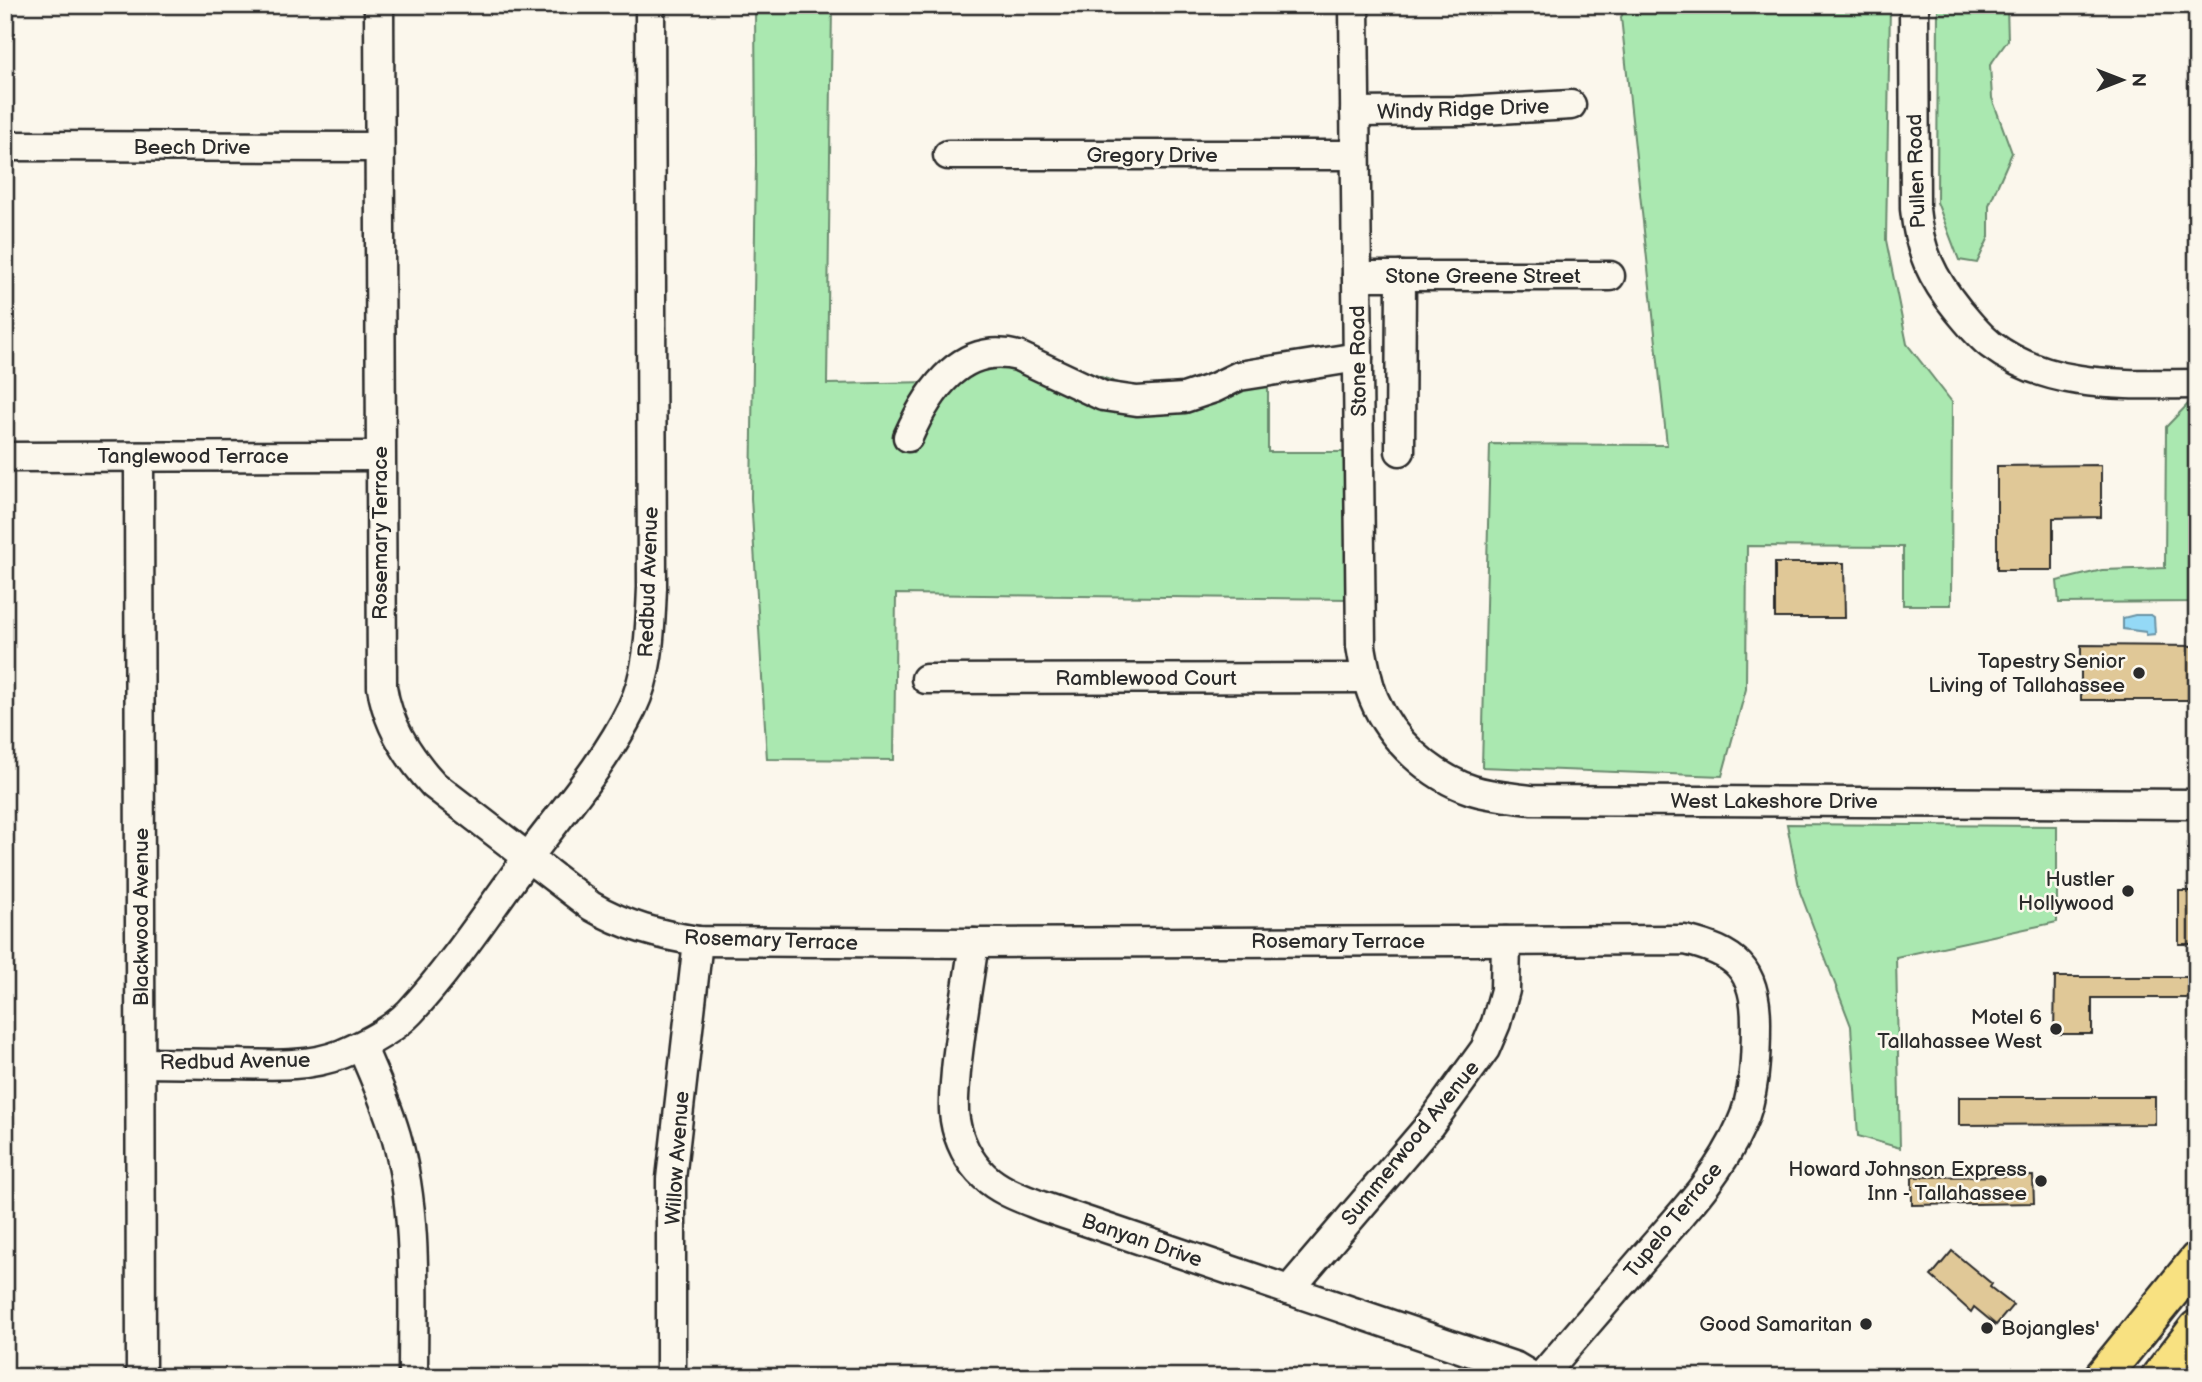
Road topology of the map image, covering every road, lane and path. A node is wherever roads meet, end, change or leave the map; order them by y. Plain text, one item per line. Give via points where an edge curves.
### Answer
1 (379, 5) edge
2 (650, 5) edge
3 (1353, 5) edge
4 (1914, 5) edge
5 (1571, 105) dead end
6 (1355, 113) junction
7 (5, 146) edge
8 (379, 147) junction
9 (948, 155) dead end
10 (1355, 155) junction
11 (1356, 276) junction
12 (1401, 276) junction
13 (1610, 276) dead end
14 (1358, 357) junction
15 (2197, 384) edge
16 (908, 437) dead end
17 (1400, 451) dead end
18 (380, 456) junction
19 (5, 457) edge
20 (139, 457) junction
21 (1367, 678) junction
22 (926, 679) dead end
23 (1382, 714) joint
24 (2197, 804) edge
25 (528, 857) junction
26 (698, 941) junction
27 (1506, 941) junction
28 (974, 943) junction
29 (1754, 997) joint
30 (361, 1045) junction
31 (142, 1063) junction
32 (2197, 1260) edge
33 (1289, 1290) junction
34 (2197, 1328) edge
35 (141, 1377) edge
36 (413, 1377) edge
37 (671, 1377) edge
38 (1533, 1377) edge
39 (1541, 1377) edge
40 (2102, 1377) edge
41 (2158, 1377) edge

1 - 8 street, Rosemary Terrace
2 - 25 street, Redbud Avenue via 649,637 643,678 622,726
3 - 6 street, Stone Road
4 - 15 street, Pullen Road via 1917,233 1930,269 1952,303 1990,344 2034,369 2085,382
5 - 6 street, Windy Ridge Drive
6 - 10 street, Stone Road
7 - 8 street, Beech Drive
8 - 18 street, Rosemary Terrace
9 - 10 street, Gregory Drive
10 - 11 street, Stone Road
11 - 12 street, Stone Greene Street
11 - 14 street, Stone Road
12 - 13 street, Stone Greene Street
12 - 17 street
14 - 16 street via 1239,376 1184,398 1138,401 1103,396 1018,356 988,353 952,371 937,386
14 - 21 street, Stone Road via 1361,646
18 - 20 street, Tanglewood Terrace
18 - 25 street, Rosemary Terrace via 382,687 391,722 401,743 434,785
19 - 20 street, Tanglewood Terrace
20 - 31 street, Blackwood Avenue
21 - 22 street, Ramblewood Court
21 - 23 street, Stone Road
23 - 24 street, West Lakeshore Drive via 1405,745 1445,778 1471,790 1531,800
25 - 26 street, Rosemary Terrace via 608,916
25 - 30 street, Redbud Avenue via 410,1012
26 - 28 street, Rosemary Terrace
26 - 37 street, Willow Avenue via 671,1179
27 - 28 street, Rosemary Terrace
27 - 29 street, Rosemary Terrace via 1685,940 1712,946 1744,971
27 - 33 street, Summerwood Avenue via 1505,990 1485,1049 1429,1126
28 - 33 street, Banyan Drive via 954,1105 961,1144 984,1176 1041,1206
29 - 39 street, Tupelo Terrace via 1754,1070 1741,1127 1695,1198
30 - 31 street, Redbud Avenue via 340,1055 289,1065
30 - 36 street via 396,1137 408,1195
31 - 35 street, Blackwood Avenue
32 - 40 main road
33 - 38 street, Banyan Drive via 1516,1367
34 - 41 main road

